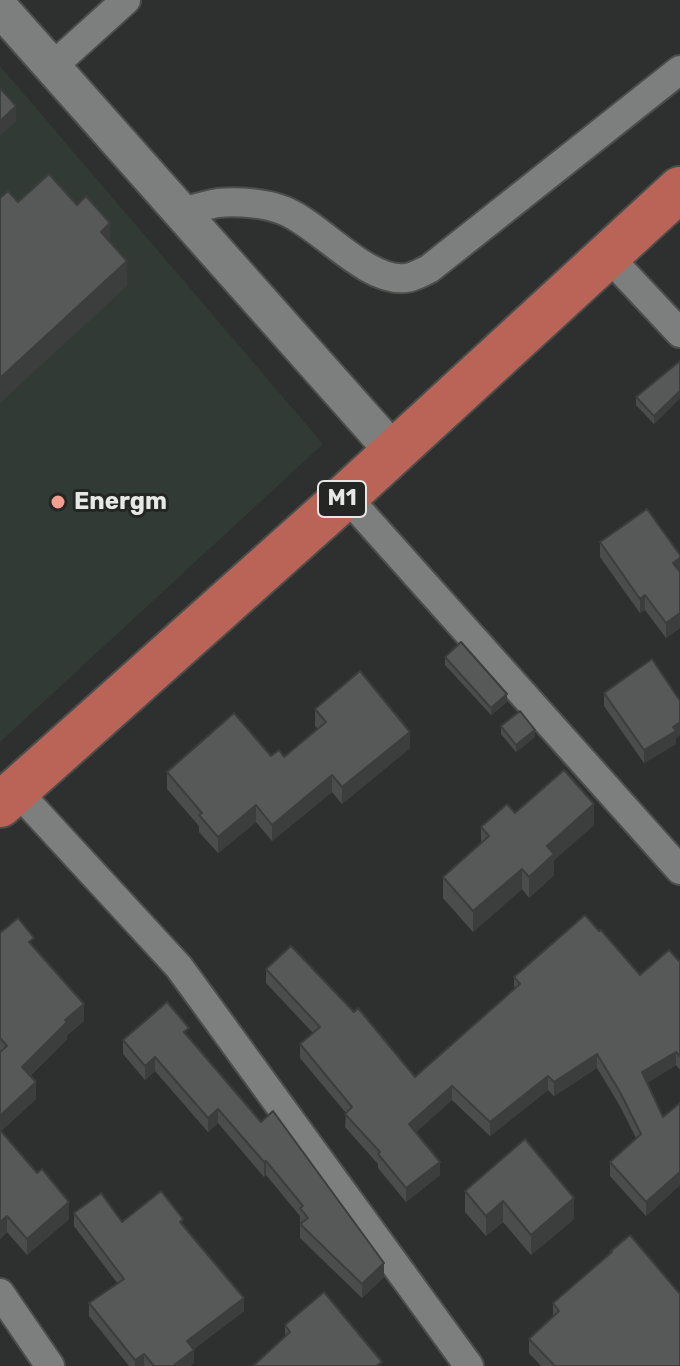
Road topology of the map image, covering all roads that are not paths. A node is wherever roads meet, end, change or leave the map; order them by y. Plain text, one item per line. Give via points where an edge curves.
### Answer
1 (126, 0) edge
2 (0, 8) edge
3 (53, 66) junction
4 (680, 70) edge
5 (680, 189) edge
6 (182, 212) junction
7 (607, 255) junction
8 (680, 333) edge
9 (394, 452) junction
10 (346, 496) junction
11 (8, 798) edge
12 (680, 870) edge
13 (0, 1293) edge
14 (50, 1366) edge
15 (469, 1366) edge

1 - 3 street
2 - 3 street
3 - 6 street
4 - 6 street via 429,269 407,278 365,267 281,209 218,203
5 - 7 highway, M1
6 - 9 street
7 - 8 street
7 - 9 highway, M1
9 - 10 highway, M1
10 - 11 highway, M1
10 - 12 street
11 - 15 street via 179,967
13 - 14 street

